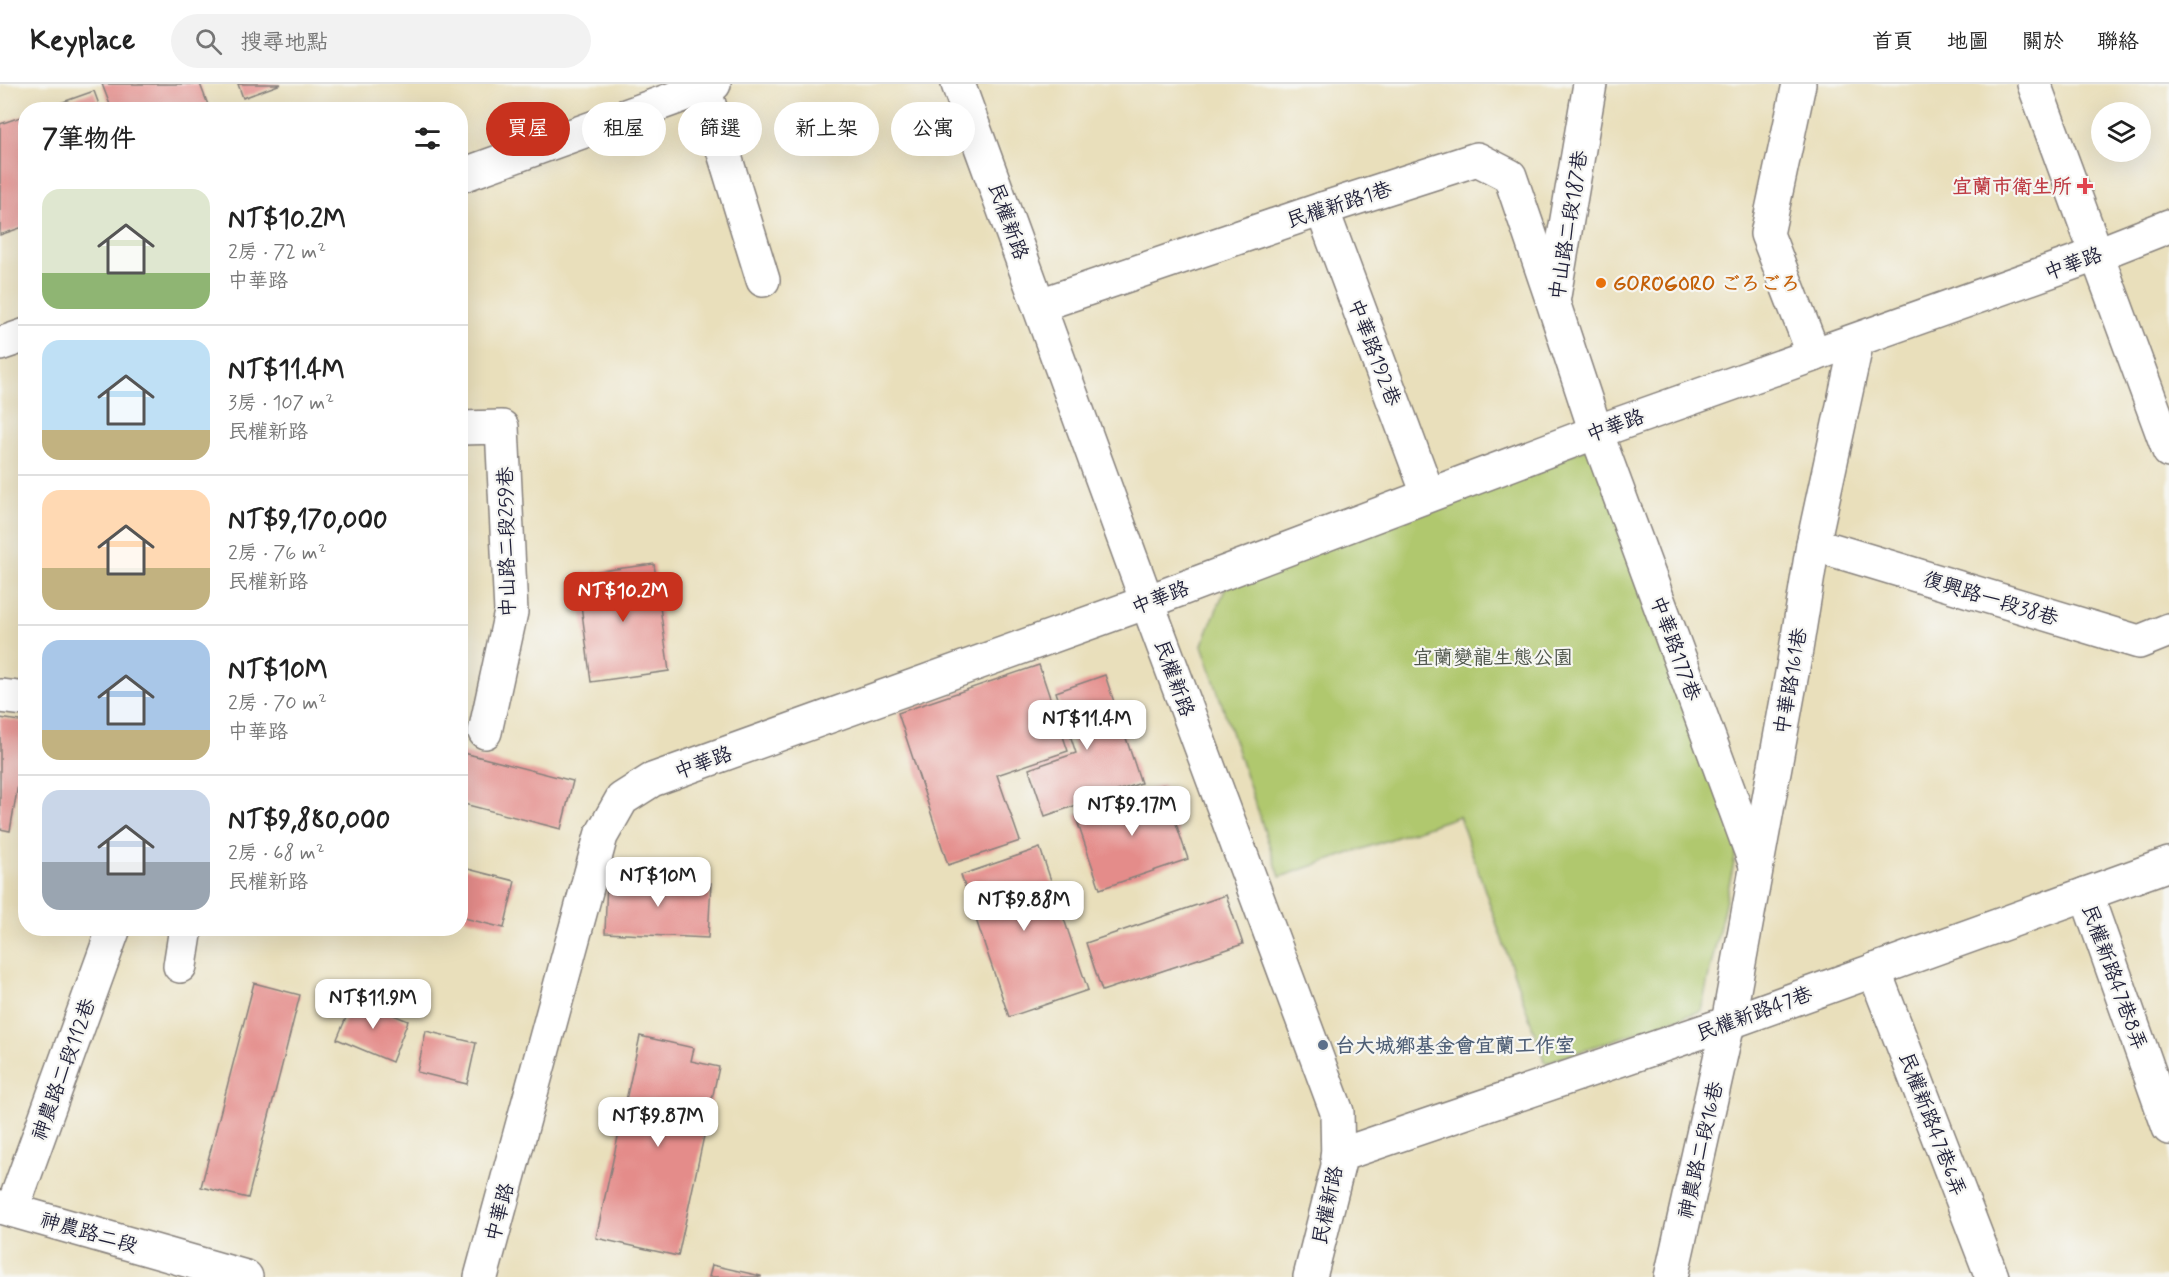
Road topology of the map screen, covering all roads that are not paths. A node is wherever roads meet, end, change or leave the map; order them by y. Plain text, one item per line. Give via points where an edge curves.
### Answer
1 (958, 84) edge
2 (1590, 84) edge
3 (1799, 84) edge
4 (2034, 84) edge
5 (709, 86) edge
6 (468, 173) edge
7 (1322, 209) junction
8 (2169, 226) edge
9 (2098, 254) junction
10 (763, 280) dead end
11 (1553, 302) junction
12 (1040, 305) junction
13 (18, 338) edge
14 (1857, 341) junction
15 (0, 344) edge
16 (1814, 355) junction
17 (468, 428) edge
18 (1596, 432) junction
19 (2169, 451) edge
20 (1428, 494) junction
21 (1813, 544) junction
22 (1147, 602) junction
23 (2169, 630) edge
24 (0, 696) edge
25 (18, 698) edge
26 (485, 732) dead end
27 (1756, 864) junction
28 (2169, 864) edge
29 (2086, 894) junction
30 (111, 936) edge
31 (185, 936) edge
32 (180, 966) dead end
33 (1874, 970) junction
34 (1728, 1023) junction
35 (2169, 1128) edge
36 (1337, 1156) junction
37 (6, 1209) edge
38 (246, 1277) edge
39 (481, 1277) edge
40 (1310, 1277) edge
41 (1671, 1277) edge
42 (1992, 1277) edge

1 - 12 street, 民權新路
2 - 11 street, 中山路二段187巷
3 - 16 street via 1767,234
4 - 9 street
5 - 6 street
5 - 10 street
7 - 11 street, 民權新路1巷 via 1478,159 1510,176
7 - 12 street, 民權新路1巷
7 - 20 street, 中華路192巷
8 - 9 street, 中華路
9 - 14 street, 中華路
9 - 19 street
11 - 18 street, 中山路二段187巷
12 - 22 street, 民權新路
13 - 15 street
14 - 16 street, 中華路
14 - 21 street, 中華路161巷
16 - 18 street, 中華路
17 - 26 street, 中山路二段259巷 via 502,427 511,612
18 - 20 street, 中華路
18 - 27 street, 中華路177巷
20 - 22 street, 中華路
21 - 23 street, 復興路一段38巷 via 2139,642
21 - 27 street, 中華路161巷
22 - 36 street, 民權新路 via 1337,1112
22 - 39 street, 中華路 via 652,780 622,799 601,836
24 - 25 street
27 - 34 street, 中華路161巷
28 - 29 street, 民權新路47巷
29 - 33 street, 民權新路47巷
29 - 35 street, 民權新路47巷8弄
30 - 37 street, 神農路二段112巷
31 - 32 street
33 - 34 street, 民權新路47巷
33 - 42 street, 民權新路47巷6弄
34 - 36 street, 民權新路47巷
34 - 41 street, 神農路二段16巷
36 - 40 street, 民權新路 via 1338,1166
37 - 38 street, 神農路二段

